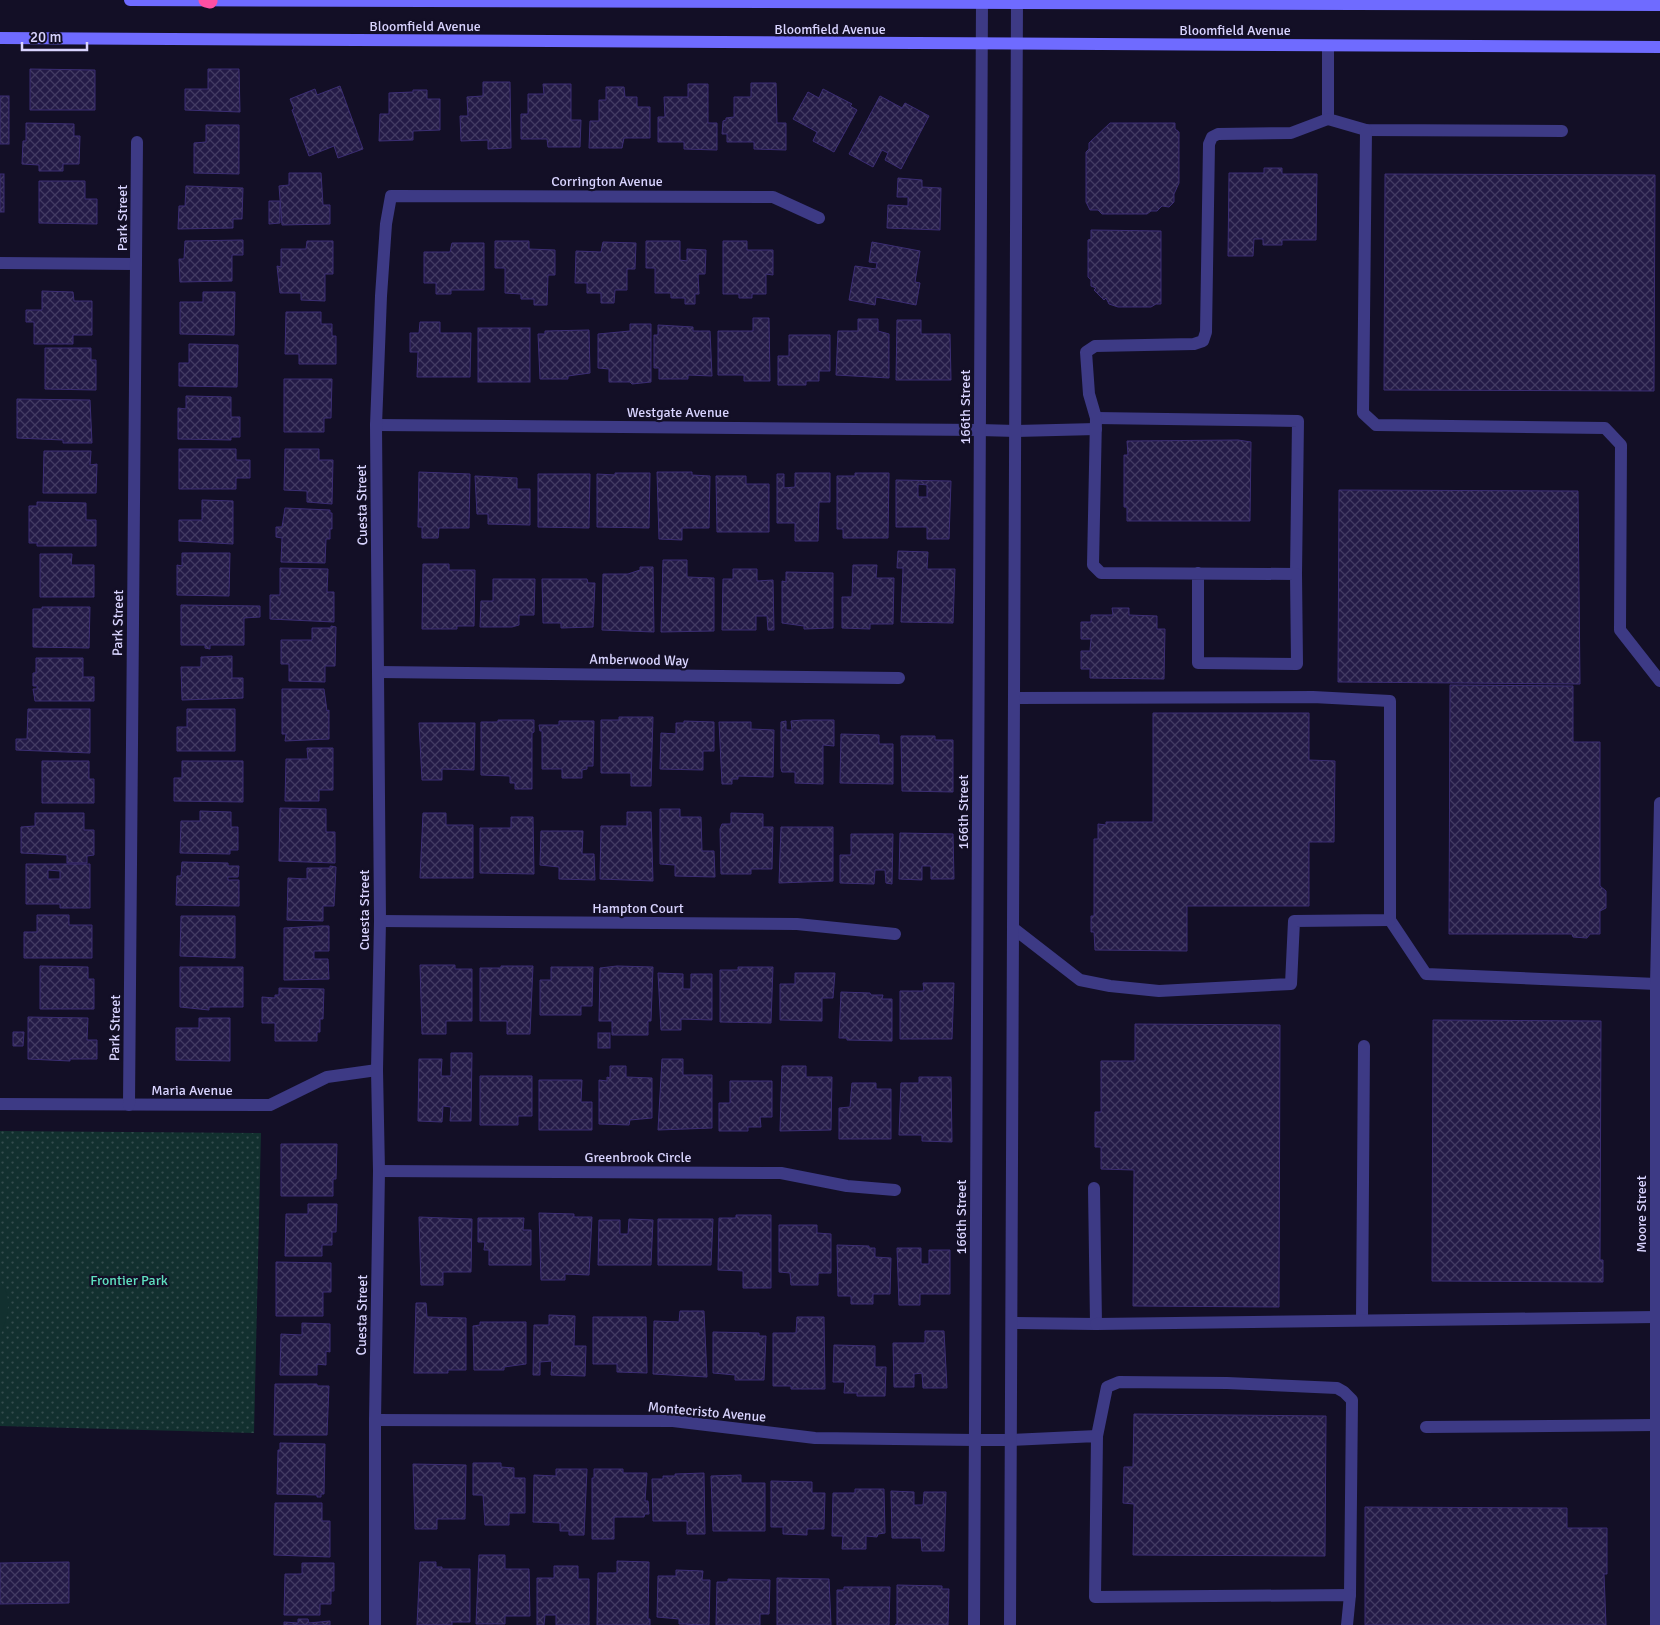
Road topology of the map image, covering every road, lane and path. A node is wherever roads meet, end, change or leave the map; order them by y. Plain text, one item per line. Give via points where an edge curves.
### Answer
1 (130, 0) edge
2 (208, 1) edge
3 (793, 1) edge
4 (982, 1) edge
5 (1017, 1) edge
6 (1660, 6) edge
7 (0, 38) edge
8 (981, 45) junction
9 (1017, 45) junction
10 (1328, 46) junction
11 (1660, 47) edge
12 (1328, 119) junction
13 (1366, 130) junction
14 (1562, 131) dead end
15 (137, 142) dead end
16 (391, 196) joint
17 (819, 218) dead end
18 (0, 263) edge
19 (136, 264) junction
20 (1096, 423) junction
21 (376, 425) junction
22 (980, 430) junction
23 (1016, 431) junction
24 (1198, 573) junction
25 (1296, 574) junction
26 (379, 672) junction
27 (899, 678) dead end
28 (1660, 681) edge
29 (1014, 698) junction
30 (1660, 803) edge
31 (1390, 920) junction
32 (380, 921) junction
33 (1014, 928) junction
34 (895, 934) dead end
35 (1656, 984) junction
36 (1658, 1015) edge
37 (1364, 1046) dead end
38 (377, 1070) junction
39 (0, 1104) edge
40 (129, 1105) junction
41 (379, 1171) junction
42 (1094, 1188) dead end
43 (895, 1190) dead end
44 (1657, 1313) edge
45 (1362, 1320) junction
46 (1012, 1323) junction
47 (1096, 1324) junction
48 (1658, 1366) edge
49 (375, 1420) junction
50 (1656, 1425) junction
51 (1426, 1427) dead end
52 (1097, 1436) junction
53 (975, 1440) junction
54 (1011, 1440) junction
55 (1658, 1567) edge
56 (1350, 1595) junction
57 (375, 1625) edge
58 (974, 1625) edge
59 (1010, 1625) edge
60 (1347, 1625) edge
61 (1656, 1625) edge

1 - 2 main road, Bloomfield Avenue
2 - 3 main road, Bloomfield Avenue
3 - 4 main road, Bloomfield Avenue
4 - 5 main road, Bloomfield Avenue
4 - 8 street, 166th Street
5 - 6 main road, Bloomfield Avenue
5 - 9 street
7 - 8 main road, Bloomfield Avenue
8 - 9 main road, Bloomfield Avenue
8 - 22 street, 166th Street
9 - 10 main road, Bloomfield Avenue
9 - 23 street
10 - 11 main road, Bloomfield Avenue
10 - 12 street
12 - 13 street
12 - 20 street via 1290,134 1218,134 1212,137 1208,144 1206,332 1203,342 1095,346 1086,352 1089,394
13 - 14 street
13 - 28 street via 1363,413 1376,425 1604,428 1621,445 1620,630
15 - 19 street, Park Street
16 - 17 street, Corrington Avenue via 773,197
16 - 21 street, Cuesta Street via 381,296
18 - 19 street
19 - 40 street, Park Street
20 - 23 street, Westgate Avenue
20 - 24 street via 1093,565 1101,572
20 - 25 street, Westgate Avenue via 1298,421
21 - 22 street, Westgate Avenue
21 - 26 street, Cuesta Street
22 - 23 street, Westgate Avenue
22 - 53 street, 166th Street
23 - 29 street
24 - 25 street
24 - 25 street via 1198,663 1297,664
26 - 27 street, Amberwood Way
26 - 32 street, Cuesta Street
29 - 31 street via 1313,697 1390,701
29 - 33 street
30 - 35 street, Moore Street
31 - 33 street via 1294,922 1291,984 1159,991 1080,980
31 - 35 street via 1426,974
32 - 34 street, Hampton Court via 797,924
32 - 38 street, Cuesta Street
33 - 46 street
35 - 36 street, Moore Street
36 - 44 street, Moore Street
37 - 45 street
38 - 40 street, Maria Avenue via 327,1077 270,1105
38 - 41 street, Cuesta Street
39 - 40 street, Maria Avenue
41 - 43 street, Greenbrook Circle via 781,1173 846,1186
41 - 49 street, Cuesta Street
42 - 47 street
44 - 45 street
44 - 48 street, Moore Street
45 - 47 street
46 - 47 street
46 - 54 street
48 - 50 street, Moore Street
49 - 53 street, Montecristo Avenue via 673,1421 815,1438
49 - 57 street, Cuesta Street
50 - 51 street
50 - 55 street, Moore Street
52 - 54 street, Montecristo Avenue
52 - 56 street via 1095,1596
52 - 56 street via 1107,1387 1119,1382 1226,1383 1337,1388 1344,1392 1352,1400
53 - 54 street, Montecristo Avenue
53 - 58 street, 166th Street
54 - 59 street
55 - 61 street, Moore Street
56 - 60 street

